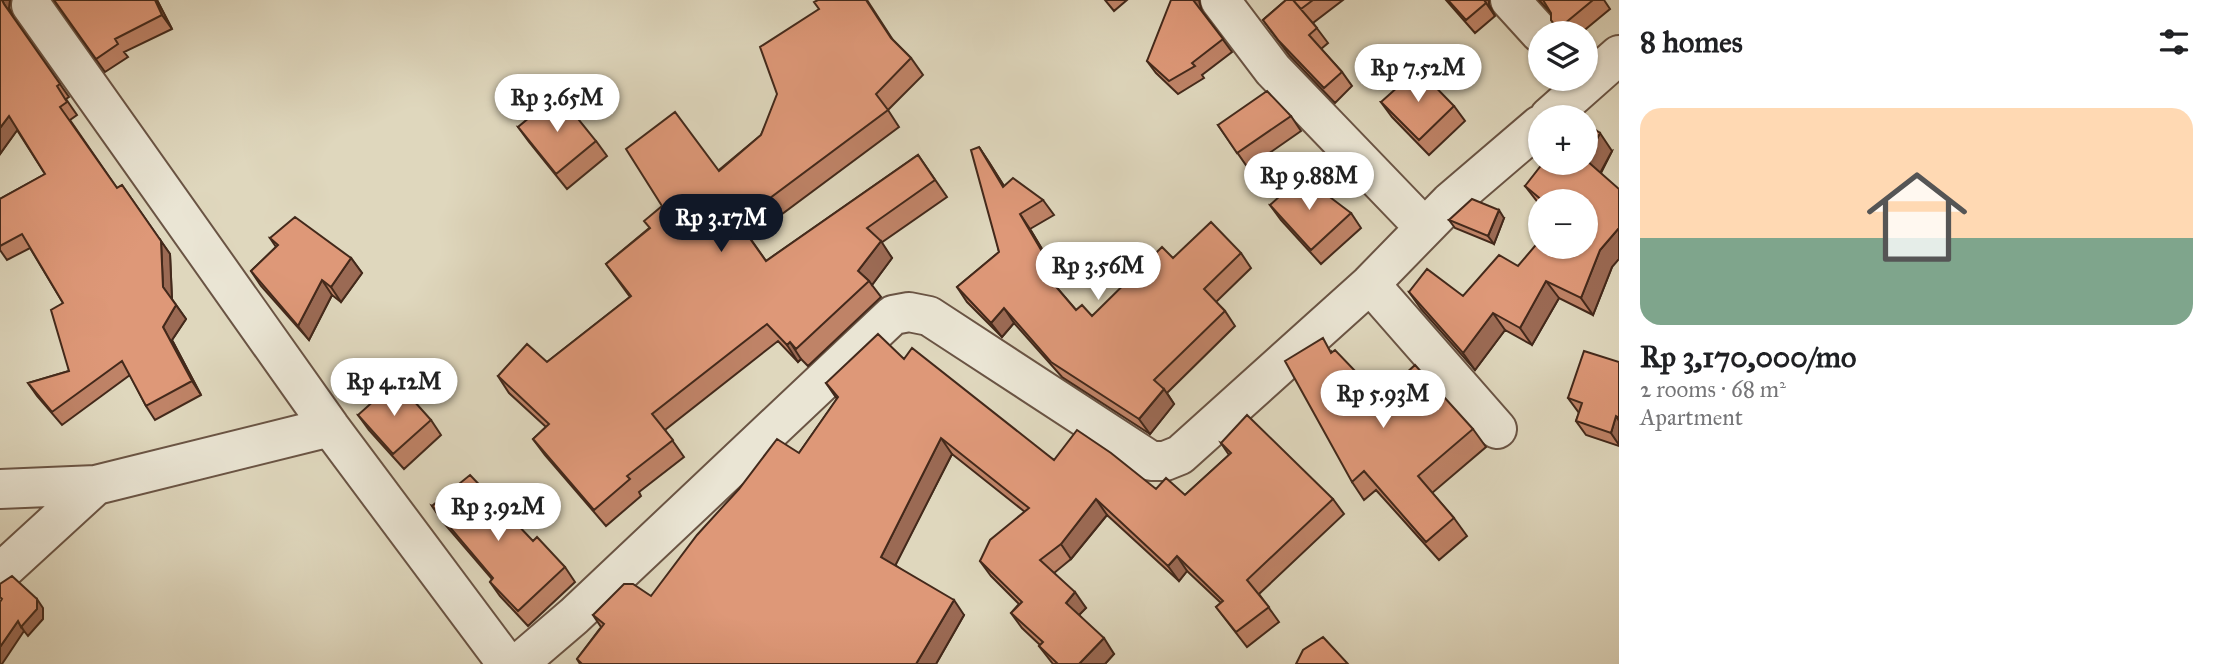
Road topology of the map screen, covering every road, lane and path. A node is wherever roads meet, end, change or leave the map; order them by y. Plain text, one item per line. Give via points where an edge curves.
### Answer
1 (1220, 0) edge
2 (1510, 0) edge
3 (31, 5) dead end
4 (1529, 21) edge
5 (1602, 73) edge
6 (1563, 105) edge
7 (1528, 135) edge
8 (1424, 227) junction
9 (1370, 284) junction
10 (330, 427) junction
11 (1497, 429) dead end
12 (96, 485) junction
13 (0, 489) edge
14 (0, 573) edge
15 (507, 664) edge
16 (518, 664) edge

1 - 8 street via 1273,70
2 - 4 street
3 - 10 street
5 - 6 street
7 - 8 street
8 - 9 street
9 - 11 street
9 - 16 street via 1180,455 1165,461 1151,461 929,316 893,315 574,617
10 - 12 street
10 - 15 street
12 - 13 street
12 - 14 street

